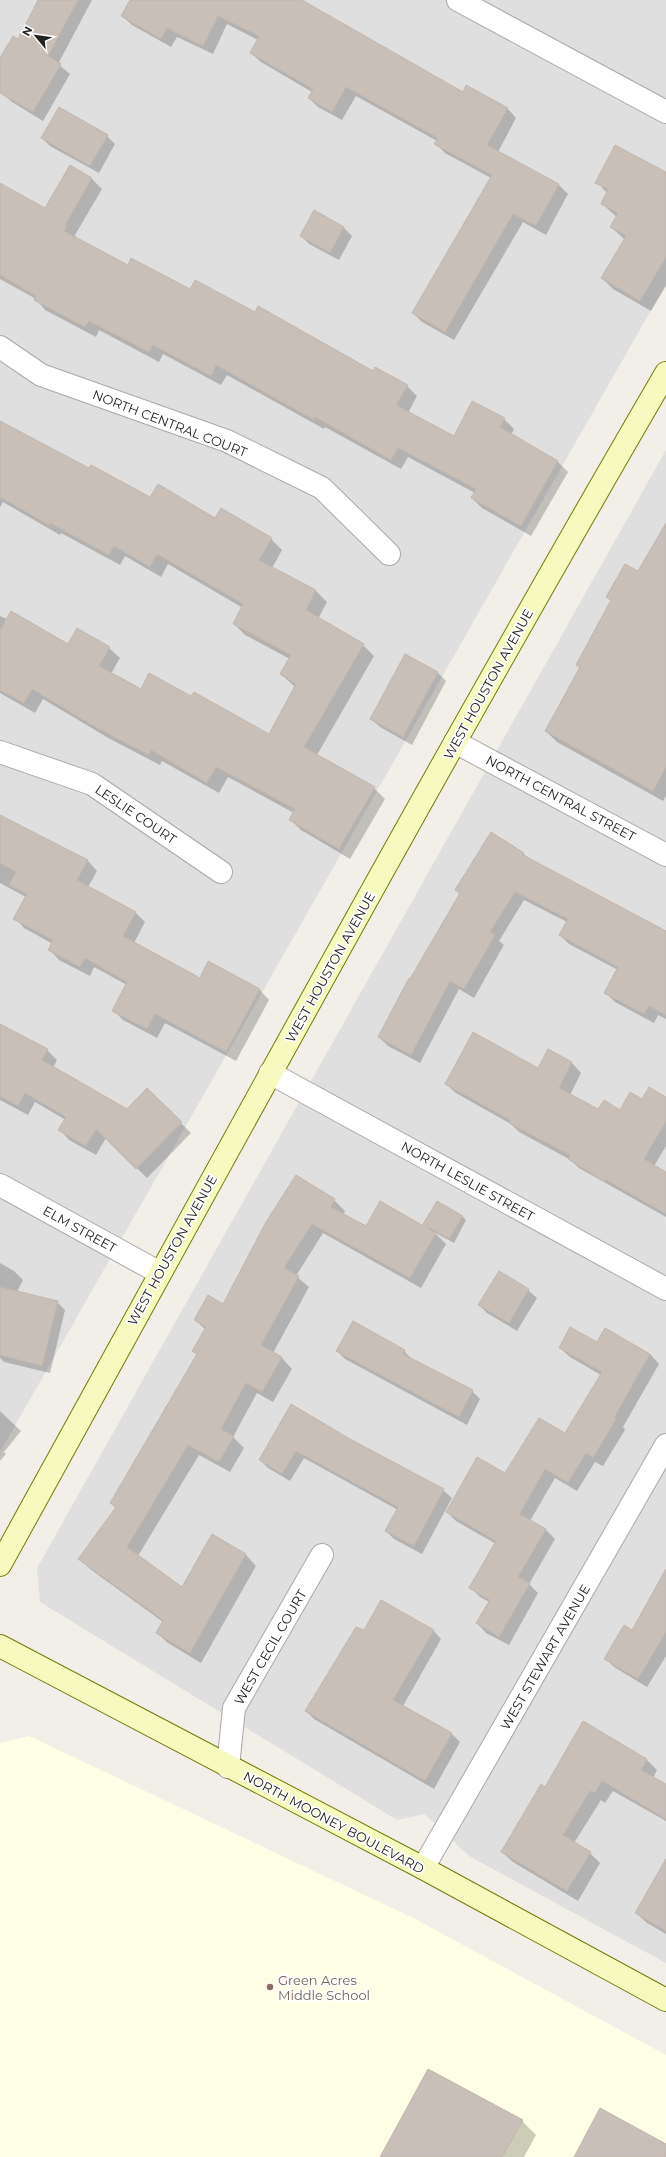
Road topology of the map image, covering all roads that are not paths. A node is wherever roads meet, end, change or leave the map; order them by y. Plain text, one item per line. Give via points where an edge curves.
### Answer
1 (458, 0) edge
2 (666, 112) edge
3 (0, 347) edge
4 (666, 373) edge
5 (389, 554) dead end
6 (455, 742) junction
7 (0, 752) edge
8 (666, 854) edge
9 (221, 872) dead end
10 (270, 1074) junction
11 (0, 1185) edge
12 (160, 1273) junction
13 (666, 1289) edge
14 (666, 1445) edge
15 (322, 1555) dead end
16 (0, 1565) edge
17 (0, 1646) edge
18 (228, 1767) junction
19 (423, 1868) junction
20 (666, 2000) edge

1 - 2 street
3 - 5 street, NORTH CENTRAL COURT via 41,375 227,441 322,488
4 - 6 main road, WEST HOUSTON AVENUE
6 - 8 street, NORTH CENTRAL STREET
6 - 10 main road, WEST HOUSTON AVENUE
7 - 9 street, LESLIE COURT via 92,784
10 - 12 main road, WEST HOUSTON AVENUE
10 - 13 street, NORTH LESLIE STREET
11 - 12 street, ELM STREET
12 - 16 main road, WEST HOUSTON AVENUE
14 - 19 street, WEST STEWART AVENUE
15 - 18 street, WEST CECIL COURT via 234,1708
17 - 18 main road, NORTH MOONEY BOULEVARD
18 - 19 main road, NORTH MOONEY BOULEVARD
19 - 20 main road, NORTH MOONEY BOULEVARD

